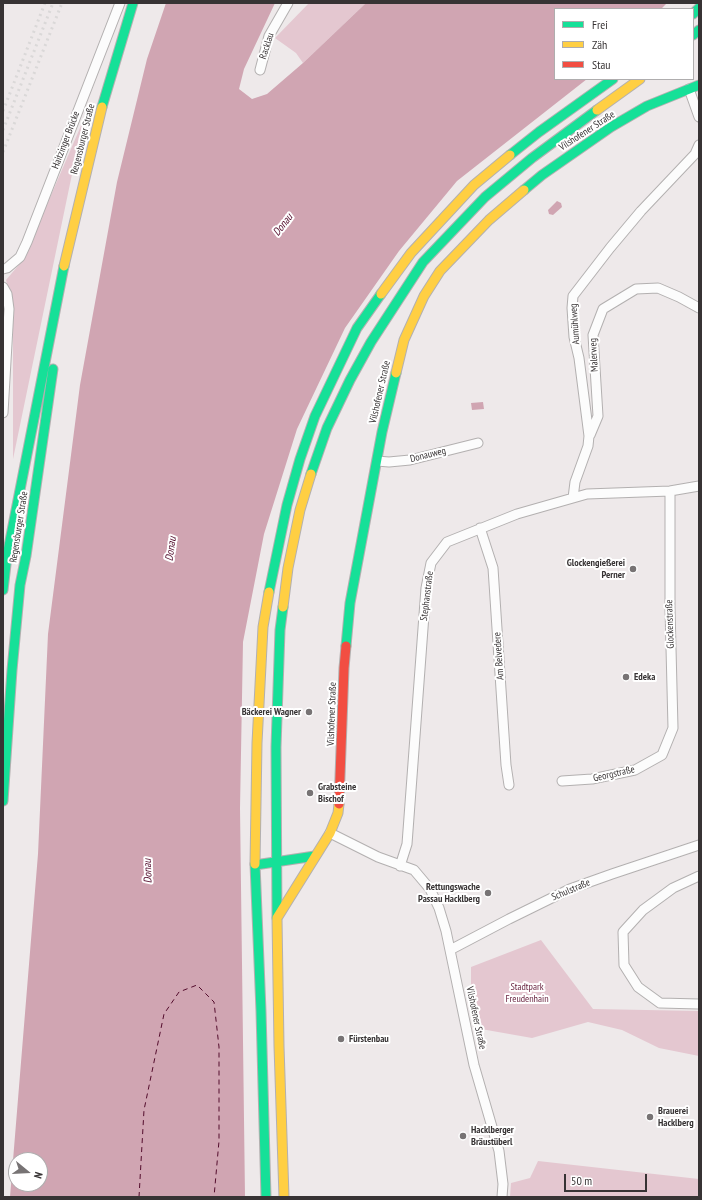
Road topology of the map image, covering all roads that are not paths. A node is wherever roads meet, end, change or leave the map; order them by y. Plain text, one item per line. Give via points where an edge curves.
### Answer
1 (120, 3) edge
2 (132, 3) edge
3 (288, 3) edge
4 (260, 70) dead end
5 (612, 80) edge
6 (639, 80) edge
7 (699, 85) edge
8 (689, 89) junction
9 (699, 117) edge
10 (699, 145) edge
11 (3, 268) edge
12 (61, 281) junction
13 (5, 290) edge
14 (699, 308) edge
15 (3, 413) edge
16 (589, 436) junction
17 (478, 443) dead end
18 (377, 461) junction
19 (699, 486) edge
20 (670, 491) junction
21 (573, 498) junction
22 (480, 528) junction
23 (5, 552) edge
24 (20, 585) junction
25 (3, 590) edge
26 (662, 755) joint
27 (562, 781) dead end
28 (509, 785) dead end
29 (3, 801) edge
30 (330, 833) junction
31 (699, 845) edge
32 (315, 856) junction
33 (278, 862) junction
34 (255, 865) junction
35 (400, 866) junction
36 (699, 876) edge
37 (277, 918) junction
38 (450, 950) junction
39 (699, 1004) edge
40 (266, 1197) edge
41 (284, 1197) edge
42 (502, 1197) edge

1 - 11 street, Haitzinger Brücke via 27,242 20,257 7,268
2 - 12 main road, Regensburger Straße via 99,117
3 - 4 street, Racklau via 269,36
5 - 34 main road via 539,132 474,185 411,253 357,328 314,416 286,505 263,627 257,743
6 - 33 main road via 532,158 485,197 423,262 371,342 331,421 300,510 288,568 280,630 276,748
7 - 8 main road, Vilshofener Straße
8 - 9 street
8 - 18 main road, Vilshofener Straße via 647,106 542,175 489,220 440,272 424,296 404,340
10 - 16 street, Aumühlweg via 695,154 641,211 573,296 574,337
12 - 23 main road, Regensburger Straße
12 - 24 main road, Regensburger Straße via 54,363
13 - 15 street via 9,308
14 - 16 street, Malerweg via 658,288 636,289 603,309 593,335 598,416
16 - 21 street, Aumühlweg via 575,482
17 - 18 street, Donauweg via 410,460
18 - 30 main road, Vilshofener Straße via 350,603 344,668 340,795 338,813
19 - 20 street, Stephanstraße
20 - 21 street, Stephanstraße via 587,494
20 - 26 street, Glockenstraße via 673,728
21 - 22 street, Stephanstraße
22 - 28 street, Am Belvedere via 493,568
22 - 35 street, Stephanstraße via 447,542 431,563 426,588 408,844
23 - 24 main road
23 - 25 main road, Regensburger Straße
24 - 29 main road, Regensburger Straße
26 - 27 street, Georgstraße via 635,770 592,779
30 - 32 main road, Vilshofener Straße
30 - 35 street, Vilshofener Straße
31 - 38 street, Schulstraße via 570,890
32 - 33 main road
32 - 37 main road, Vilshofener Straße
33 - 34 main road
33 - 37 main road
34 - 40 main road
35 - 38 street, Vilshofener Straße via 414,870 430,889 439,908
36 - 39 street via 673,888 643,910 623,932 624,965 638,987 660,1003
37 - 41 main road
38 - 42 street, Vilshofener Straße via 474,1065 498,1151

